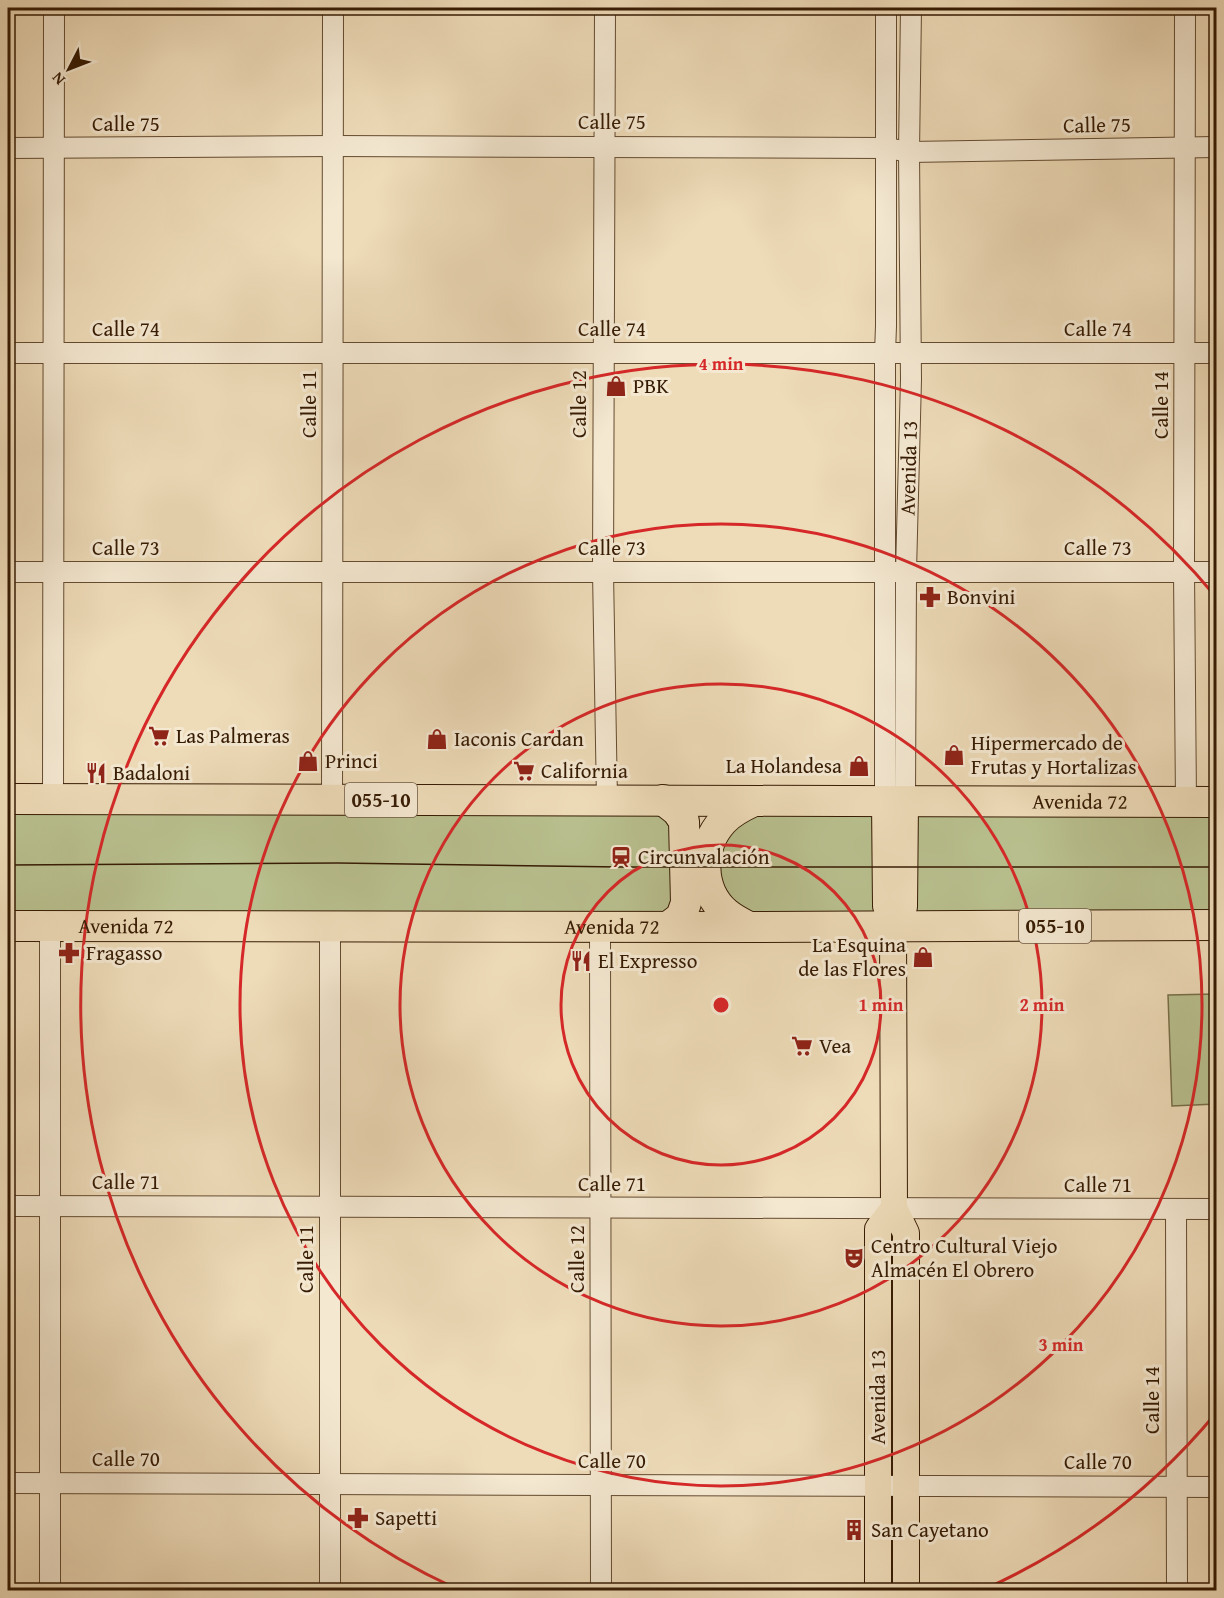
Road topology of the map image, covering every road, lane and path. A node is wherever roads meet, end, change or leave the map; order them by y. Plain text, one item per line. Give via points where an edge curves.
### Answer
1 (54, 8) edge
2 (333, 8) edge
3 (604, 8) edge
4 (886, 8) edge
5 (911, 8) edge
6 (1185, 8) edge
7 (334, 146) junction
8 (604, 146) junction
9 (1185, 147) junction
10 (1216, 147) edge
11 (8, 148) edge
12 (54, 148) junction
13 (887, 148) junction
14 (909, 152) junction
15 (8, 353) edge
16 (54, 353) junction
17 (333, 353) junction
18 (604, 353) junction
19 (885, 353) junction
20 (911, 353) junction
21 (1185, 353) junction
22 (1216, 353) edge
23 (885, 571) junction
24 (8, 572) edge
25 (53, 572) junction
26 (603, 572) junction
27 (906, 572) junction
28 (1184, 572) junction
29 (1216, 572) edge
30 (333, 573) junction
31 (8, 799) edge
32 (53, 799) junction
33 (332, 800) junction
34 (607, 800) junction
35 (663, 800) junction
36 (754, 801) junction
37 (895, 801) junction
38 (1186, 802) junction
39 (1216, 802) edge
40 (8, 926) edge
41 (1216, 926) edge
42 (50, 927) junction
43 (330, 927) junction
44 (600, 927) junction
45 (668, 927) junction
46 (749, 927) junction
47 (893, 927) junction
48 (8, 1206) edge
49 (50, 1206) junction
50 (330, 1207) junction
51 (601, 1208) junction
52 (894, 1208) junction
53 (1176, 1209) junction
54 (1216, 1209) edge
55 (8, 1483) edge
56 (50, 1483) junction
57 (330, 1483) junction
58 (601, 1485) junction
59 (878, 1486) junction
60 (906, 1486) junction
61 (1177, 1487) junction
62 (1216, 1487) edge
63 (50, 1590) edge
64 (330, 1590) edge
65 (601, 1590) edge
66 (878, 1590) edge
67 (906, 1590) edge
68 (1177, 1590) edge

1 - 12 street
2 - 7 street, Calle 11
3 - 8 street, Calle 12
4 - 13 street, Avenida 13
5 - 14 street, Avenida 13
6 - 9 street, Calle 14
7 - 8 street, Calle 75
7 - 12 street, Calle 75
7 - 17 street, Calle 11
8 - 13 street, Calle 75
8 - 18 street, Calle 12
9 - 10 street, Calle 75
9 - 14 street, Calle 75
9 - 21 street, Calle 14
11 - 12 street, Calle 75
12 - 16 street
13 - 14 street, Calle 75
13 - 19 street, Avenida 13
14 - 20 street, Avenida 13
15 - 16 street, Calle 74
16 - 17 street, Calle 74
16 - 25 street
17 - 18 street, Calle 74
17 - 30 street, Calle 11
18 - 19 street, Calle 74
18 - 26 street, Calle 12
19 - 20 street, Calle 74
19 - 23 street, Avenida 13
20 - 21 street, Calle 74
20 - 27 street, Avenida 13
21 - 22 street, Calle 74
21 - 28 street, Calle 14
23 - 26 street, Calle 73
23 - 27 street, Calle 73
23 - 37 street, Avenida 13
24 - 25 street, Calle 73
25 - 30 street, Calle 73
25 - 32 street
26 - 30 street, Calle 73
26 - 34 street, Calle 12
27 - 28 street, Calle 73
27 - 37 street, Avenida 13
28 - 29 street, Calle 73
28 - 38 street, Calle 14
30 - 33 street, Calle 11
31 - 32 highway, Avenida 72 / 055-10
32 - 33 highway, Avenida 72 / 055-10
33 - 34 highway, Avenida 72 / 055-10
34 - 35 highway, Avenida 72 / 055-10
35 - 36 highway, Avenida 72 / 055-10
35 - 45 highway via 684,821 686,903 681,917
36 - 37 highway, Avenida 72 / 055-10
36 - 46 highway via 724,820 714,833 705,866 715,900 730,916
37 - 38 highway, Avenida 72 / 055-10
37 - 47 main road, Avenida 13 via 904,907
38 - 39 highway, Avenida 72 / 055-10
40 - 42 highway, Avenida 72 / 055-10
41 - 47 highway, Avenida 72 / 055-10
42 - 43 highway, Avenida 72 / 055-10
42 - 49 street
43 - 44 highway, Avenida 72 / 055-10
43 - 50 street, Calle 11
44 - 45 highway, Avenida 72 / 055-10
44 - 51 street, Calle 12
45 - 46 highway, Avenida 72 / 055-10
46 - 47 highway, Avenida 72 / 055-10
47 - 52 main road, Avenida 13
48 - 49 street, Calle 71
49 - 50 street, Calle 71
49 - 56 street
50 - 51 street, Calle 71
50 - 57 street, Calle 11
51 - 52 street, Calle 71
51 - 58 street, Calle 12
52 - 53 street, Calle 71
52 - 59 main road, Avenida 13 via 878,1229
52 - 60 main road, Avenida 13 via 906,1233
53 - 54 street, Calle 71
53 - 61 street, Calle 14
55 - 56 street, Calle 70
56 - 57 street, Calle 70
56 - 63 street
57 - 58 street, Calle 70
57 - 64 street, Calle 11
58 - 59 street, Calle 70
58 - 65 street, Calle 12
59 - 60 street, Calle 70
59 - 66 main road, Avenida 13
60 - 61 street, Calle 70
60 - 67 main road, Avenida 13
61 - 62 street, Calle 70
61 - 68 street, Calle 14

